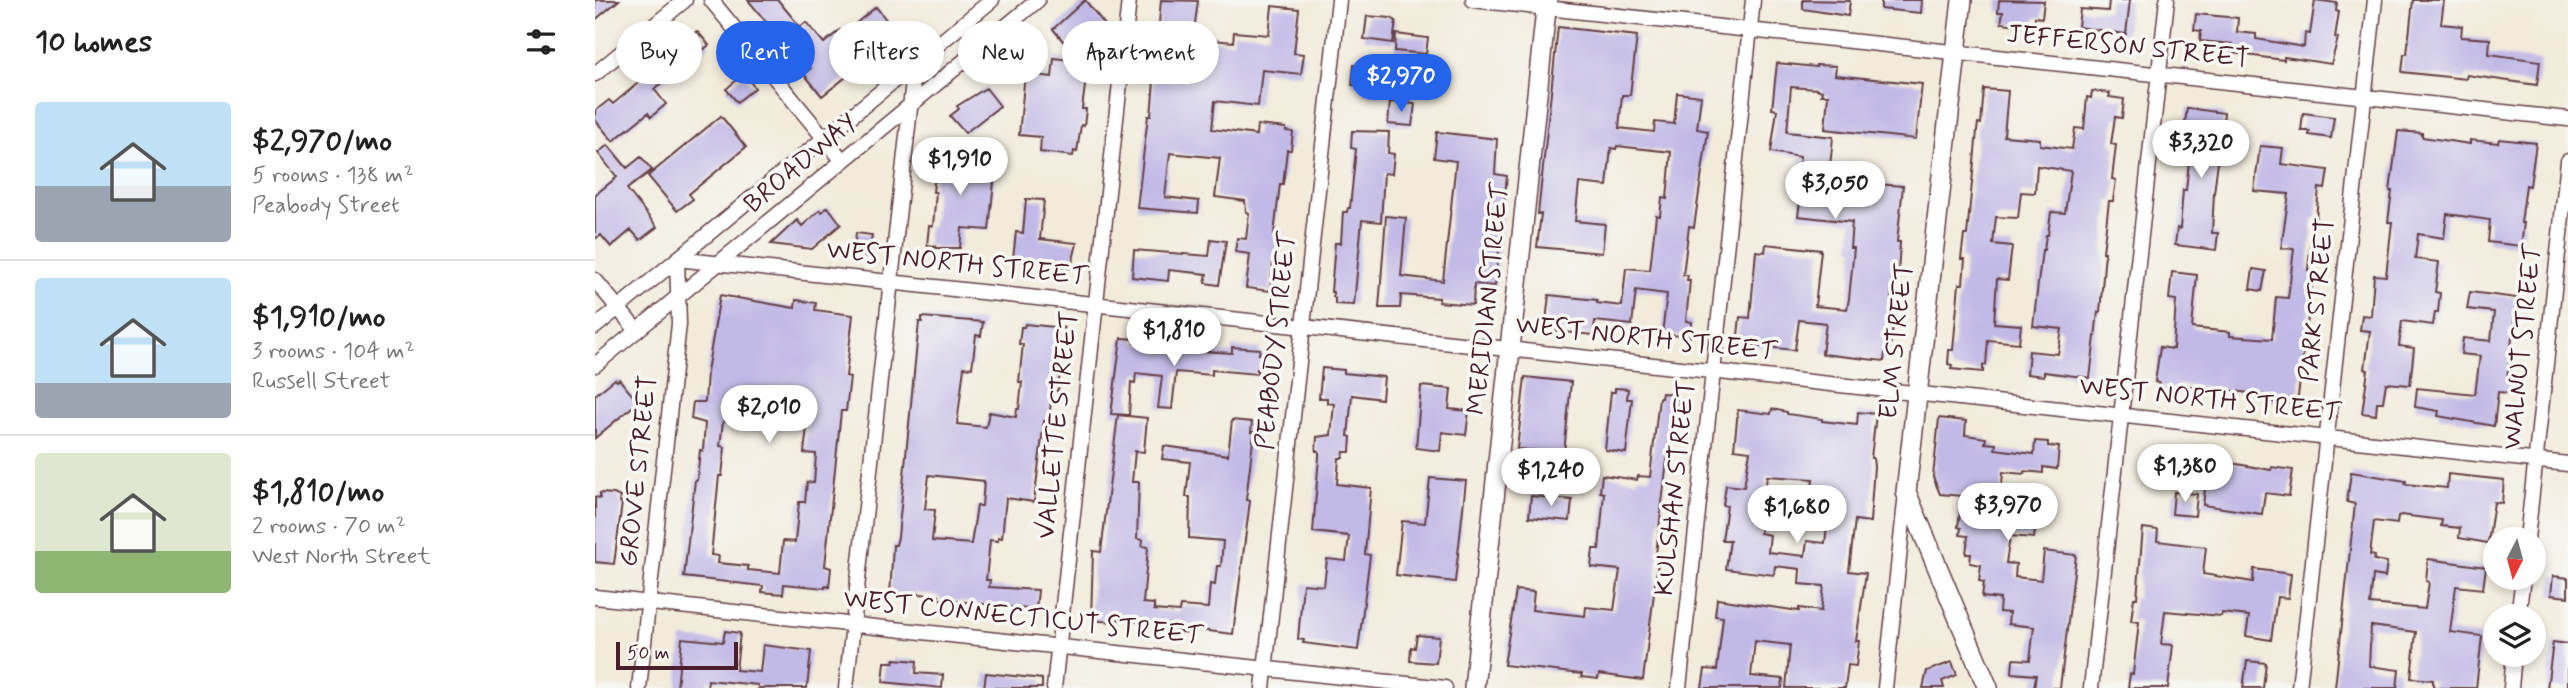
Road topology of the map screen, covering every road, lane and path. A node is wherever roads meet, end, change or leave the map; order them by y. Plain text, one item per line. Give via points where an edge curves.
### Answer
1 (685, 0) edge
2 (711, 0) edge
3 (992, 0) edge
4 (1038, 0) edge
5 (1129, 0) edge
6 (1339, 0) edge
7 (1473, 0) edge
8 (1753, 0) edge
9 (1962, 0) edge
10 (2167, 0) edge
11 (2375, 0) edge
12 (1547, 4) edge
13 (1750, 30) junction
14 (944, 39) edge
15 (1956, 52) junction
16 (595, 74) edge
17 (2159, 75) junction
18 (890, 84) edge
19 (912, 84) edge
20 (2365, 97) junction
21 (910, 105) junction
22 (2568, 119) edge
23 (824, 138) junction
24 (843, 161) junction
25 (2568, 161) edge
26 (677, 259) junction
27 (719, 263) junction
28 (595, 280) edge
29 (891, 282) junction
30 (679, 296) junction
31 (1096, 304) junction
32 (618, 308) junction
33 (595, 327) edge
34 (1303, 327) junction
35 (637, 331) junction
36 (1510, 349) junction
37 (595, 365) edge
38 (1713, 371) junction
39 (1917, 393) junction
40 (2121, 415) junction
41 (2327, 438) junction
42 (2535, 460) junction
43 (2568, 464) edge
44 (1906, 492) junction
45 (2528, 527) edge
46 (595, 597) edge
47 (649, 603) junction
48 (853, 625) junction
49 (1058, 646) junction
50 (2513, 667) edge
51 (1266, 669) junction
52 (639, 688) edge
53 (846, 688) edge
54 (1053, 688) edge
55 (1263, 688) edge
56 (1445, 688) edge
57 (1473, 688) edge
58 (1679, 688) edge
59 (1885, 688) edge
60 (1988, 688) edge
61 (2091, 688) edge
62 (2299, 688) edge
63 (2511, 688) edge

1 - 16 street
2 - 23 street
3 - 14 street, BROADWAY
4 - 21 street, BROADWAY
5 - 31 street, VALLETTE STREET
6 - 34 street, PEABODY STREET
7 - 12 street, JEFFERSON STREET
8 - 13 street, KULSHAN STREET
9 - 15 street, ELM STREET
10 - 17 street
11 - 20 street, PARK STREET
12 - 13 street, JEFFERSON STREET
12 - 36 street, MERIDIAN STREET
13 - 15 street, JEFFERSON STREET
13 - 38 street, KULSHAN STREET
15 - 17 street, JEFFERSON STREET
15 - 39 street, ELM STREET
17 - 20 street, JEFFERSON STREET
17 - 40 street
18 - 23 street, BROADWAY
19 - 21 street
20 - 22 street, JEFFERSON STREET
20 - 41 street, PARK STREET
21 - 24 street, BROADWAY
21 - 29 street
23 - 24 street
23 - 26 street, BROADWAY
24 - 27 street, BROADWAY
25 - 42 street, WALNUT STREET
26 - 27 street, WEST NORTH STREET
26 - 30 street, GROVE STREET
26 - 32 street, BROADWAY
27 - 29 street, WEST NORTH STREET
27 - 30 street, BROADWAY
28 - 32 street
29 - 31 street, WEST NORTH STREET
29 - 48 street
30 - 35 street, BROADWAY
30 - 47 street, GROVE STREET via 680,324
31 - 34 street, WEST NORTH STREET
31 - 49 street, VALLETTE STREET
32 - 33 street, BROADWAY
32 - 35 street
34 - 36 street, WEST NORTH STREET
34 - 51 street, PEABODY STREET
35 - 37 street, BROADWAY
36 - 38 street, WEST NORTH STREET
36 - 57 street, MERIDIAN STREET
38 - 39 street, WEST NORTH STREET
38 - 58 street, KULSHAN STREET
39 - 40 street, WEST NORTH STREET
39 - 44 street, ELM STREET
40 - 41 street, WEST NORTH STREET
40 - 61 street
41 - 42 street, WEST NORTH STREET
41 - 62 street, PARK STREET
42 - 43 street, WEST NORTH STREET
42 - 45 street, WALNUT STREET
44 - 59 street, ELM STREET
44 - 60 street
46 - 47 street, WEST CONNECTICUT STREET
47 - 48 street, WEST CONNECTICUT STREET
47 - 52 street, GROVE STREET
48 - 49 street, WEST CONNECTICUT STREET
48 - 53 street
49 - 51 street, WEST CONNECTICUT STREET
49 - 54 street, VALLETTE STREET
50 - 63 street
51 - 55 street, PEABODY STREET
51 - 56 street, WEST CONNECTICUT STREET

